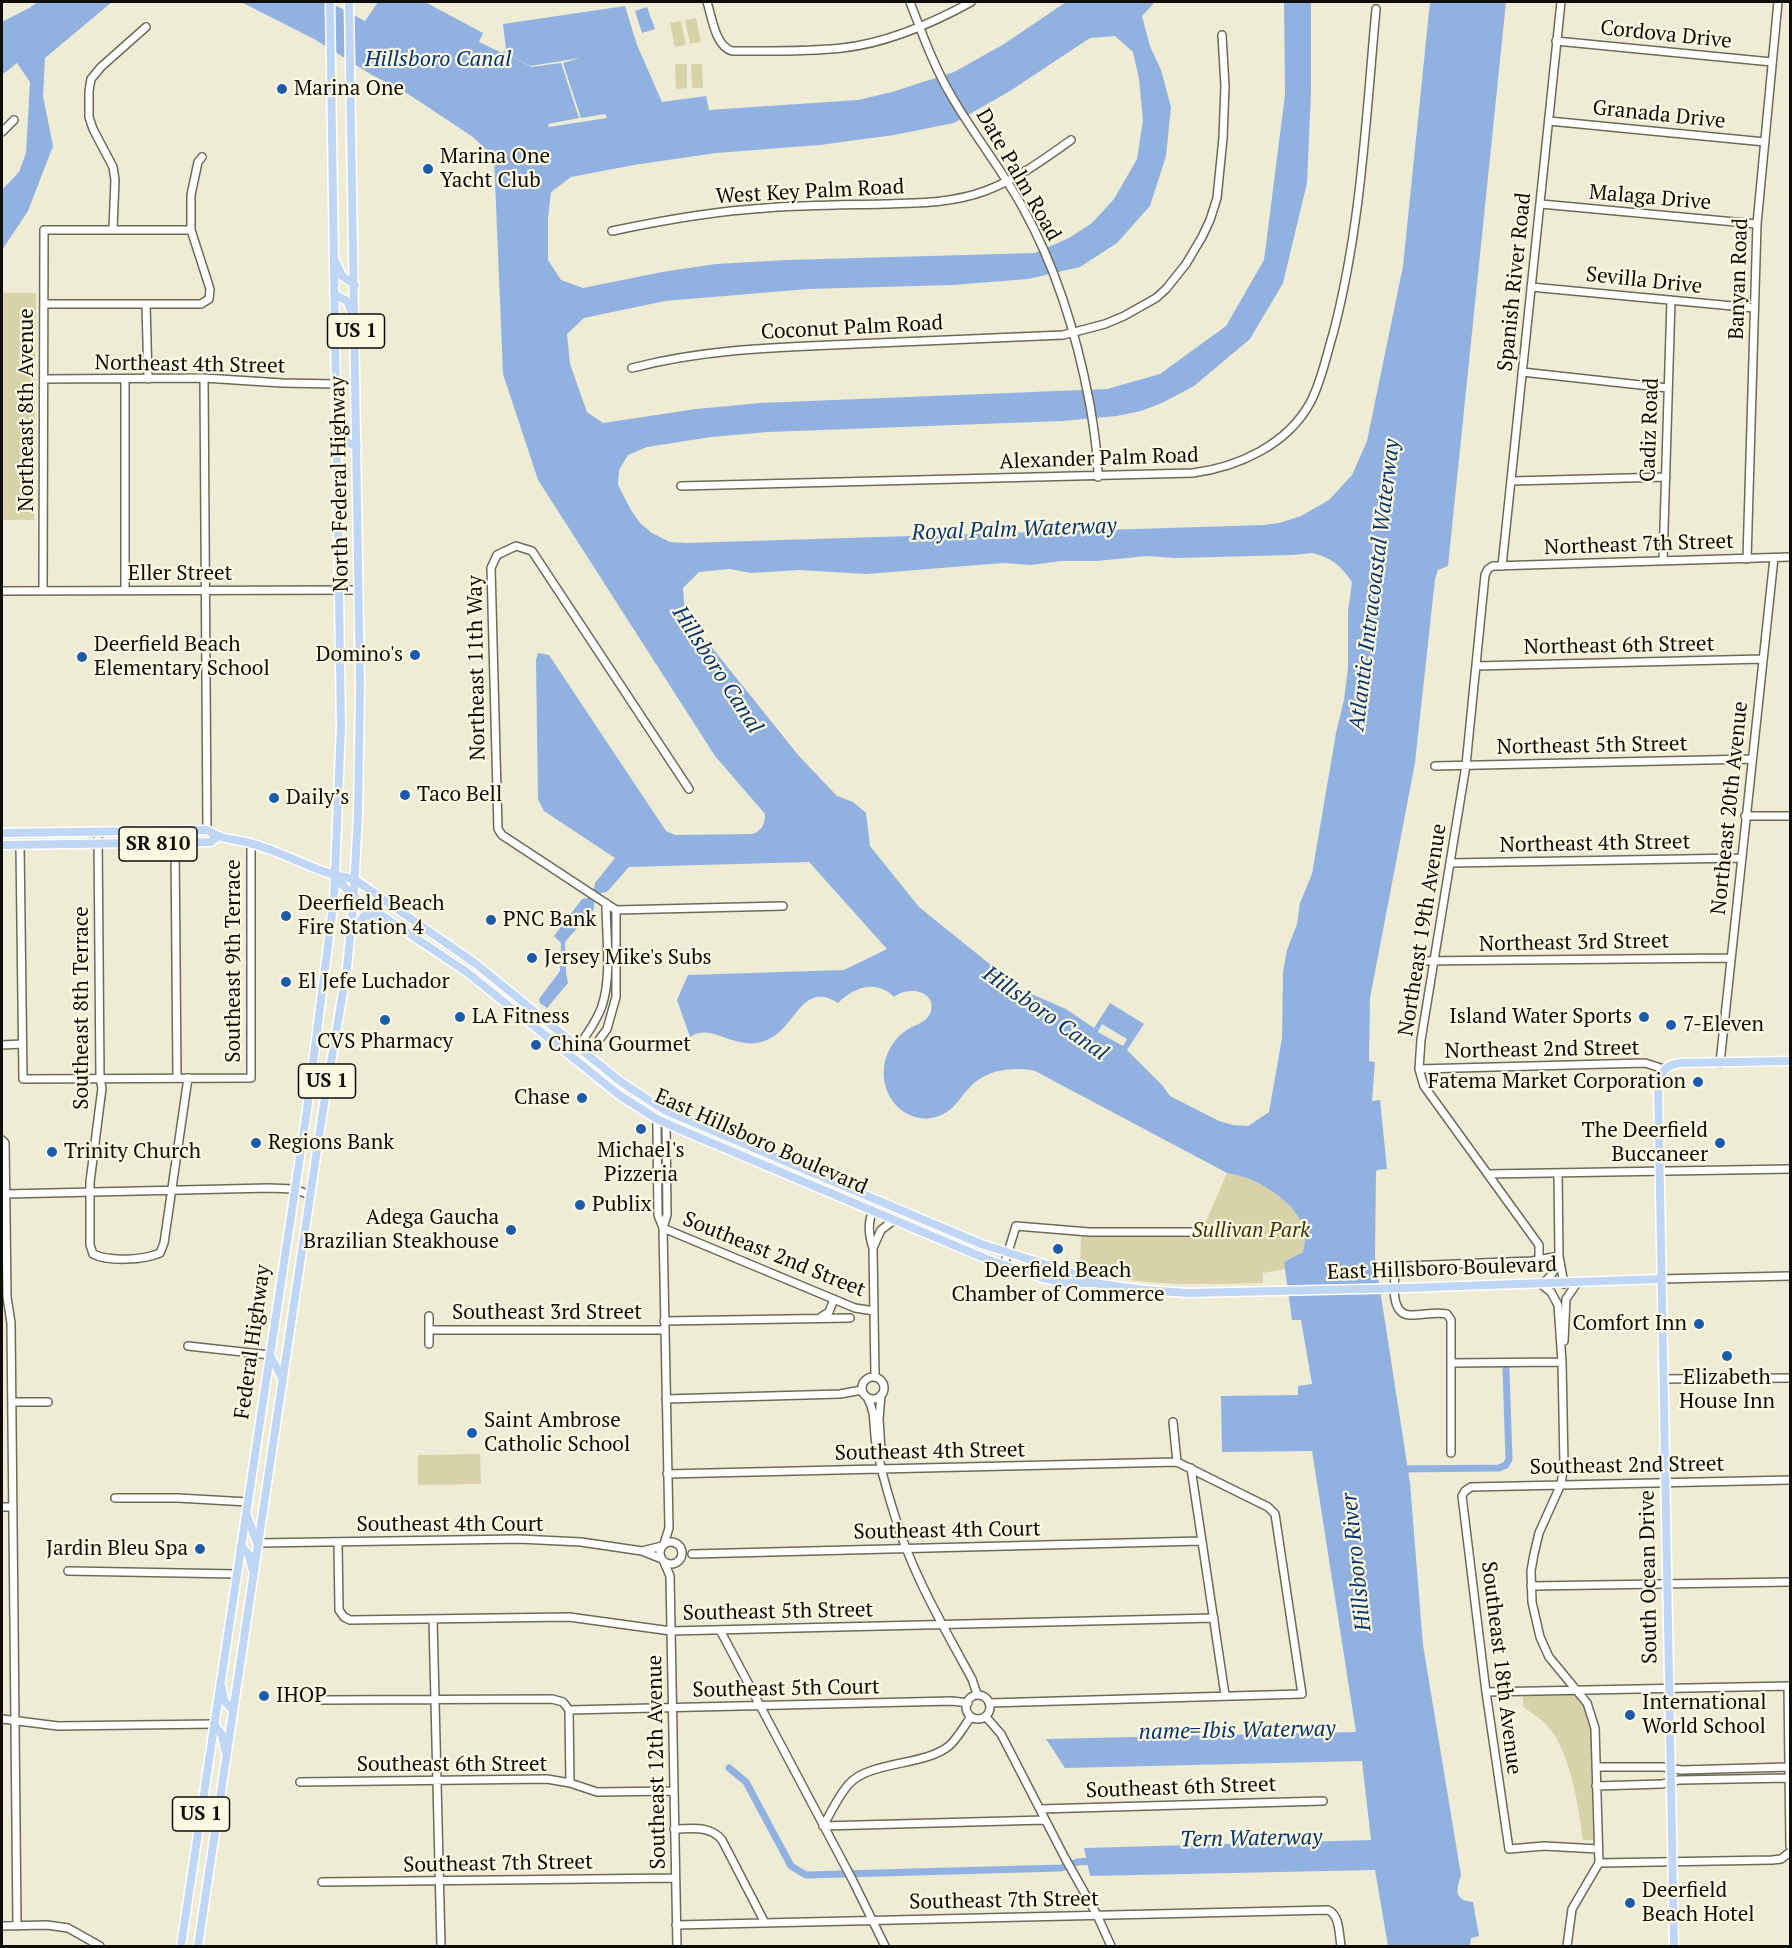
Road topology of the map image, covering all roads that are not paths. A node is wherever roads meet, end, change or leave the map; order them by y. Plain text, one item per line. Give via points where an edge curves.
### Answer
1 (330, 2) edge
2 (707, 2) edge
3 (910, 2) edge
4 (971, 2) edge
5 (1561, 2) edge
6 (1778, 2) edge
7 (349, 6) edge
8 (1376, 9) dead end
9 (146, 27) dead end
10 (920, 27) junction
11 (1222, 35) dead end
12 (1556, 41) junction
13 (1772, 62) junction
14 (14, 120) dead end
15 (1549, 121) junction
16 (2, 132) edge
17 (1071, 140) dead end
18 (1765, 142) junction
19 (202, 157) dead end
20 (1007, 182) junction
21 (1540, 204) junction
22 (1757, 224) junction
23 (113, 229) junction
24 (191, 230) junction
25 (612, 231) dead end
26 (334, 259) junction
27 (355, 285) junction
28 (1531, 287) junction
29 (334, 294) junction
30 (1671, 300) junction
31 (44, 304) junction
32 (146, 304) junction
33 (1754, 308) junction
34 (355, 320) junction
35 (1074, 332) junction
36 (632, 368) dead end
37 (1522, 372) junction
38 (204, 378) junction
39 (44, 379) junction
40 (148, 379) junction
41 (124, 380) junction
42 (336, 384) junction
43 (1668, 388) junction
44 (336, 424) junction
45 (357, 447) junction
46 (1098, 477) junction
47 (1666, 477) junction
48 (1512, 481) junction
49 (681, 486) dead end
50 (1791, 557) edge
51 (1748, 558) junction
52 (1774, 558) junction
53 (1663, 561) junction
54 (1502, 566) junction
55 (1488, 569) joint
56 (125, 590) junction
57 (205, 590) junction
58 (339, 590) junction
59 (359, 590) junction
60 (2, 591) edge
61 (43, 591) junction
62 (1763, 659) junction
63 (1476, 666) junction
64 (341, 740) joint
65 (1751, 759) junction
66 (1466, 765) junction
67 (1435, 766) dead end
68 (689, 789) dead end
69 (1745, 816) junction
70 (1791, 816) edge
71 (207, 830) junction
72 (98, 832) junction
73 (2, 833) edge
74 (217, 837) junction
75 (175, 843) junction
76 (250, 843) junction
77 (98, 844) junction
78 (2, 845) edge
79 (20, 845) junction
80 (1741, 858) junction
81 (1450, 863) junction
82 (335, 877) junction
83 (354, 879) junction
84 (353, 896) junction
85 (603, 901) junction
86 (783, 906) dead end
87 (616, 910) junction
88 (382, 915) junction
89 (351, 934) junction
90 (1731, 958) junction
91 (447, 959) junction
92 (1418, 961) dead end
93 (1434, 961) junction
94 (606, 963) junction
95 (617, 963) junction
96 (476, 964) junction
97 (468, 973) junction
98 (493, 977) junction
99 (602, 1007) junction
100 (612, 1012) junction
101 (22, 1044) junction
102 (2, 1045) edge
103 (559, 1047) junction
104 (579, 1047) junction
105 (588, 1055) junction
106 (1791, 1061) edge
107 (1720, 1063) junction
108 (1419, 1069) junction
109 (1664, 1069) junction
110 (177, 1078) junction
111 (188, 1078) junction
112 (100, 1079) junction
113 (664, 1110) junction
114 (657, 1119) junction
115 (666, 1123) junction
116 (2, 1140) edge
117 (1791, 1169) edge
118 (1659, 1171) junction
119 (1558, 1173) junction
120 (1488, 1174) junction
121 (312, 1182) junction
122 (294, 1189) junction
123 (171, 1191) junction
124 (90, 1193) junction
125 (6, 1194) junction
126 (834, 1194) junction
127 (310, 1195) junction
128 (870, 1197) junction
129 (873, 1211) junction
130 (894, 1220) junction
131 (928, 1221) junction
132 (663, 1228) junction
133 (1209, 1232) dead end
134 (873, 1248) junction
135 (1008, 1253) junction
136 (1559, 1256) junction
137 (1539, 1260) junction
138 (1004, 1266) junction
139 (1791, 1276) edge
140 (1660, 1280) junction
141 (1094, 1283) junction
142 (1577, 1283) junction
143 (1564, 1284) junction
144 (1542, 1285) junction
145 (4, 1297) edge
146 (834, 1299) junction
147 (874, 1311) junction
148 (429, 1317) dead end
149 (821, 1317) junction
150 (850, 1318) dead end
151 (664, 1321) junction
152 (274, 1327) junction
153 (429, 1330) junction
154 (664, 1330) junction
155 (429, 1344) dead end
156 (188, 1346) dead end
157 (270, 1355) junction
158 (286, 1356) junction
159 (1562, 1362) junction
160 (1451, 1363) junction
161 (875, 1376) junction
162 (1791, 1378) edge
163 (282, 1379) junction
164 (1663, 1379) junction
165 (862, 1390) junction
166 (881, 1395) junction
167 (666, 1399) junction
168 (868, 1399) junction
169 (48, 1401) dead end
170 (12, 1402) junction
171 (1173, 1422) dead end
172 (1451, 1453) dead end
173 (1177, 1462) junction
174 (1191, 1468) junction
175 (882, 1470) junction
176 (668, 1474) junction
177 (1791, 1480) edge
178 (1664, 1482) junction
179 (1561, 1484) junction
180 (1465, 1491) joint
181 (115, 1498) dead end
182 (248, 1502) junction
183 (13, 1507) junction
184 (2, 1508) edge
185 (246, 1512) junction
186 (669, 1528) junction
187 (1202, 1541) junction
188 (338, 1542) junction
189 (258, 1543) junction
190 (663, 1545) junction
191 (678, 1545) junction
192 (241, 1546) junction
193 (905, 1549) junction
194 (642, 1551) junction
195 (692, 1554) junction
196 (663, 1561) junction
197 (677, 1562) junction
198 (68, 1570) dead end
199 (253, 1572) junction
200 (237, 1574) junction
201 (670, 1576) junction
202 (1791, 1582) edge
203 (1667, 1584) junction
204 (1531, 1586) junction
205 (1214, 1618) junction
206 (433, 1619) junction
207 (943, 1624) junction
208 (720, 1630) junction
209 (671, 1631) junction
210 (220, 1682) junction
211 (1789, 1686) edge
212 (1669, 1688) junction
213 (1577, 1690) junction
214 (1486, 1692) junction
215 (977, 1694) junction
216 (1225, 1695) junction
217 (322, 1700) dead end
218 (435, 1700) junction
219 (968, 1703) junction
220 (989, 1703) junction
221 (760, 1707) junction
222 (672, 1708) junction
223 (233, 1710) junction
224 (569, 1710) junction
225 (971, 1717) junction
226 (986, 1717) junction
227 (2, 1719) edge
228 (14, 1719) junction
229 (214, 1724) junction
230 (226, 1756) junction
231 (1596, 1767) junction
232 (1789, 1767) edge
233 (1670, 1768) junction
234 (1789, 1778) edge
235 (437, 1781) junction
236 (300, 1782) dead end
237 (1670, 1782) junction
238 (570, 1783) junction
239 (1596, 1786) junction
240 (674, 1791) junction
241 (1323, 1801) dead end
242 (1040, 1809) junction
243 (1045, 1820) junction
244 (823, 1826) junction
245 (675, 1829) junction
246 (1791, 1846) edge
247 (1598, 1848) junction
248 (1791, 1852) edge
249 (1672, 1862) junction
250 (1599, 1863) junction
251 (675, 1878) junction
252 (440, 1881) junction
253 (322, 1882) dead end
254 (1097, 1916) junction
255 (873, 1921) junction
256 (765, 1923) junction
257 (676, 1925) junction
258 (2, 1926) edge
259 (17, 1926) junction
260 (1567, 1946) edge
261 (100, 1947) edge
262 (181, 1947) edge
263 (198, 1947) edge
264 (441, 1947) edge
265 (677, 1947) edge
266 (885, 1947) edge
267 (1111, 1947) edge
268 (1341, 1947) edge
269 (1674, 1947) edge

1 - 26 main road, North Federal Highway / US 1
2 - 10 street via 721,44 732,51 841,48 885,40
3 - 10 street, Date Palm Road
4 - 10 street
5 - 12 street, Spanish River Road
6 - 13 street, Banyan Road
7 - 27 main road, North Federal Highway / US 1
8 - 46 street, Alexander Palm Road via 1352,240 1338,316 1310,404 1278,439 1223,468
9 - 23 street via 101,67 89,91 89,117 113,166
10 - 20 street, Date Palm Road via 952,97
11 - 35 street, Coconut Palm Road via 1225,109 1217,198 1202,237 1186,264 1156,297 1124,316
12 - 13 street, Cordova Drive
12 - 15 street, Spanish River Road
13 - 18 street, Banyan Road
14 - 16 street
15 - 18 street, Granada Drive
15 - 21 street, Spanish River Road
17 - 20 street, West Key Palm Road
18 - 22 street, Banyan Road
19 - 24 street via 192,195
20 - 25 street, West Key Palm Road via 947,200 733,211 690,215
20 - 35 street, Date Palm Road via 1039,241
21 - 22 street, Malaga Drive
21 - 28 street, Spanish River Road
22 - 33 street, Banyan Road
23 - 24 street
23 - 31 street, Northeast 8th Avenue via 44,230
24 - 32 street via 210,289 209,299 201,304
26 - 27 main road via 342,276
26 - 29 main road, North Federal Highway / US 1
27 - 34 main road, North Federal Highway / US 1
28 - 30 street, Sevilla Drive
28 - 37 street, Spanish River Road
29 - 34 main road via 347,301
29 - 42 main road, North Federal Highway / US 1
30 - 33 street, Sevilla Drive
30 - 43 street, Cadiz Road
31 - 32 street
31 - 39 street, Northeast 8th Avenue
32 - 40 street
33 - 51 street, Banyan Road
34 - 45 main road, North Federal Highway / US 1
35 - 36 street, Coconut Palm Road via 752,349
35 - 46 street, Date Palm Road via 1093,424
37 - 43 street
37 - 48 street, Spanish River Road
38 - 40 street, Northeast 4th Street
38 - 42 street, Northeast 4th Street
38 - 57 street
39 - 41 street, Northeast 4th Street
39 - 61 street, Northeast 8th Avenue
40 - 41 street, Northeast 4th Street
41 - 56 street
42 - 44 main road, North Federal Highway / US 1
43 - 47 street, Cadiz Road
44 - 45 main road via 345,441
44 - 58 main road, North Federal Highway / US 1
45 - 59 main road, North Federal Highway / US 1
46 - 49 street, Alexander Palm Road
47 - 48 street
47 - 53 street, Cadiz Road
48 - 54 street, Spanish River Road
50 - 52 street, Northeast 7th Street
51 - 52 street, Northeast 7th Street
51 - 53 street, Northeast 7th Street
52 - 62 street, Northeast 20th Avenue
53 - 54 street, Northeast 7th Street
54 - 55 street, Northeast 7th Street
55 - 63 street, Northeast 19th Avenue
56 - 57 street, Eller Street
56 - 61 street, Eller Street
57 - 58 street, Eller Street
57 - 71 street
58 - 59 street, Eller Street
58 - 64 main road, North Federal Highway / US 1
59 - 83 main road, North Federal Highway / US 1 via 360,742
60 - 61 street, Eller Street
62 - 63 street, Northeast 6th Street
62 - 65 street, Northeast 20th Avenue
63 - 66 street, Northeast 19th Avenue
64 - 82 main road, Federal Highway / US 1
65 - 66 street, Northeast 5th Street
65 - 69 street, Northeast 20th Avenue
66 - 67 street, Northeast 5th Street
66 - 81 street, Northeast 19th Avenue
68 - 85 street, Northeast 11th Way via 532,551 516,546 497,555 491,568 498,829
69 - 70 street
69 - 80 street, Northeast 20th Avenue
71 - 72 main road, SR 810
71 - 74 main road, East Hillsboro Boulevard / SR 810
72 - 73 main road, SR 810
72 - 77 street, Southeast 8th Terrace
74 - 75 main road, East Hillsboro Boulevard / SR 810 via 211,842
74 - 76 main road, East Hillsboro Boulevard / SR 810
75 - 77 main road, East Hillsboro Boulevard / SR 810
75 - 110 street
76 - 82 main road, East Hillsboro Boulevard / SR 810
76 - 111 street, Southeast 9th Terrace via 251,1078
77 - 79 main road, East Hillsboro Boulevard / SR 810
77 - 112 street, Southeast 8th Terrace
78 - 79 main road, East Hillsboro Boulevard / SR 810
79 - 101 street
80 - 81 street, Northeast 4th Street
80 - 90 street, Northeast 20th Avenue
81 - 93 street, Northeast 19th Avenue
82 - 83 main road, East Hillsboro Boulevard / SR 810
82 - 84 main road, East Hillsboro Boulevard / SR 810
82 - 122 main road, Federal Highway / US 1 via 323,993
83 - 84 main road, North Federal Highway / US 1
83 - 96 main road, East Hillsboro Boulevard / SR 810
84 - 88 main road, East Hillsboro Boulevard / SR 810
84 - 89 main road, Federal Highway / US 1
85 - 87 street, Northeast 11th Way
85 - 94 street
86 - 87 street
87 - 95 street
88 - 89 main road via 364,916
88 - 91 main road, East Hillsboro Boulevard / SR 810
89 - 121 main road, Federal Highway / US 1
90 - 93 street, Northeast 3rd Street
90 - 107 street, Northeast 20th Avenue
91 - 96 main road via 463,965
91 - 97 main road, East Hillsboro Boulevard / SR 810
92 - 93 street, Northeast 3rd Street
93 - 108 street, Northeast 19th Avenue
94 - 95 street
94 - 99 street
95 - 100 street
96 - 98 main road, East Hillsboro Boulevard / SR 810
97 - 98 main road
97 - 103 main road, East Hillsboro Boulevard / SR 810
98 - 104 main road, East Hillsboro Boulevard / SR 810
99 - 100 street
99 - 104 street
100 - 105 street via 606,1029
101 - 102 street
101 - 112 street via 23,1079
103 - 105 main road
103 - 114 main road, East Hillsboro Boulevard / SR 810 via 619,1095
104 - 105 main road, East Hillsboro Boulevard / SR 810
105 - 113 main road, East Hillsboro Boulevard / SR 810
106 - 107 main road
107 - 109 main road via 1680,1063
108 - 109 street, Northeast 2nd Street via 1645,1063
108 - 120 street, Northeast 19th Avenue via 1424,1086
109 - 118 main road, South Ocean Drive via 1658,1082
110 - 111 street
110 - 112 street
111 - 123 street
112 - 124 street, Southeast 8th Terrace
113 - 114 street
113 - 115 street
113 - 128 main road, East Hillsboro Boulevard / SR 810
114 - 115 main road, East Hillsboro Boulevard / SR 810
114 - 132 street via 658,1215
115 - 126 main road, East Hillsboro Boulevard / SR 810
115 - 132 street via 667,1215
116 - 125 street
117 - 118 street
118 - 119 street
118 - 140 main road, South Ocean Drive
119 - 120 street
119 - 136 street
120 - 137 street, Northeast 19th Avenue via 1539,1245
121 - 122 street
121 - 127 main road, Federal Highway / US 1
122 - 123 street
122 - 127 street
122 - 152 main road, Federal Highway / US 1
123 - 124 street
123 - 124 street, Southeast 8th Terrace via 165,1243 160,1253 149,1258 102,1258 93,1254
124 - 125 street
125 - 145 street
126 - 128 main road via 841,1192 865,1201
126 - 129 main road, East Hillsboro Boulevard / SR 810
127 - 158 main road, Federal Highway / US 1
128 - 131 main road, East Hillsboro Boulevard / SR 810
129 - 130 main road, East Hillsboro Boulevard / SR 810
129 - 131 main road via 888,1208
129 - 134 street via 869,1220
130 - 134 street via 882,1230
130 - 138 main road, East Hillsboro Boulevard / SR 810
131 - 135 main road, East Hillsboro Boulevard / SR 810
132 - 146 street, Southeast 2nd Street
132 - 151 street
133 - 135 street via 1089,1232 1016,1226
134 - 147 street
135 - 138 street
135 - 141 main road, East Hillsboro Boulevard / SR 810
136 - 137 street
136 - 143 street
136 - 144 street via 1552,1274
137 - 160 street via 1396,1269 1395,1303 1399,1310 1409,1315 1440,1312 1451,1320
138 - 141 main road, East Hillsboro Boulevard / SR 810 via 1067,1283
139 - 140 street, East Hillsboro Boulevard
140 - 142 main road, East Hillsboro Boulevard / SR 810
140 - 164 main road, South Ocean Drive
141 - 144 main road, East Hillsboro Boulevard / SR 810, bridge via 1168,1292
142 - 143 main road, East Hillsboro Boulevard / SR 810
142 - 159 street via 1566,1299
143 - 144 main road, East Hillsboro Boulevard / SR 810
144 - 159 street via 1558,1305
145 - 170 street via 11,1323
146 - 147 street, Southeast 2nd Street via 859,1310
146 - 149 street
147 - 161 street
148 - 153 street
149 - 150 street, Southeast 3rd Street
149 - 151 street, Southeast 3rd Street
151 - 154 street
152 - 157 main road, Federal Highway / US 1
152 - 158 main road
153 - 154 street, Southeast 3rd Street
153 - 155 street
154 - 167 street
156 - 157 street
157 - 163 main road
157 - 182 main road, Federal Highway / US 1
158 - 163 main road, Federal Highway / US 1
159 - 160 street
159 - 179 street
160 - 172 street
161 - 165 street via 865,1382
161 - 166 street via 884,1382
162 - 164 street
163 - 189 main road, Federal Highway / US 1
164 - 178 main road, South Ocean Drive
165 - 167 street
165 - 168 street
166 - 168 street
166 - 175 street
167 - 176 street
168 - 175 street
169 - 170 street
170 - 183 street
171 - 173 street
173 - 174 street, Southeast 4th Street
173 - 175 street, Southeast 4th Street
174 - 187 street
174 - 216 street, Southeast 4th Street via 1275,1514 1302,1694
175 - 176 street, Southeast 4th Street
175 - 193 street
176 - 186 street
177 - 178 street, Southeast 2nd Street
178 - 179 street, Southeast 2nd Street
178 - 203 main road, South Ocean Drive
179 - 180 street, Southeast 2nd Street via 1471,1487
179 - 204 street via 1539,1533
180 - 214 street, Southeast 18th Avenue via 1462,1496
181 - 182 street
182 - 185 main road, Federal Highway / US 1
183 - 184 street
183 - 228 street
185 - 189 main road
185 - 192 main road, Federal Highway / US 1
186 - 190 street
186 - 191 street
187 - 193 street, Southeast 4th Court
187 - 205 street
188 - 189 street, Southeast 4th Court
188 - 194 street, Southeast 4th Court via 519,1539 581,1542
188 - 206 street, Southeast 5th Street via 339,1610 344,1617
189 - 199 main road, Federal Highway / US 1
190 - 191 street
190 - 194 street, Southeast 4th Court
190 - 196 street via 659,1554
191 - 195 street
191 - 197 street via 682,1554
192 - 199 main road via 249,1555
192 - 200 main road, Federal Highway / US 1
193 - 195 street, Southeast 4th Court
193 - 207 street
194 - 196 street, Southeast 4th Court
195 - 197 street, Southeast 4th Court
196 - 197 street
196 - 201 street, Southeast 12th Avenue
197 - 201 street, Southeast 12th Avenue
198 - 200 street
199 - 223 main road, Federal Highway / US 1
200 - 210 main road, Federal Highway / US 1
201 - 209 street, Southeast 12th Avenue
202 - 203 street
203 - 204 street
203 - 212 main road, South Ocean Drive
204 - 213 street via 1540,1637 1550,1657
205 - 207 street, Southeast 5th Street
205 - 216 street
206 - 209 street, Southeast 5th Street via 569,1617
206 - 218 street
207 - 208 street, Southeast 5th Street
207 - 215 street
208 - 209 street, Southeast 5th Street
208 - 221 street
209 - 222 street, Southeast 12th Avenue
210 - 223 main road via 224,1701
210 - 229 main road, Federal Highway / US 1
211 - 212 street
211 - 232 street
212 - 213 street
212 - 233 main road, South Ocean Drive
213 - 214 street
213 - 231 street via 1587,1704 1595,1728
214 - 247 street, Southeast 18th Avenue via 1509,1849
215 - 219 street
215 - 220 street
216 - 220 street
217 - 218 street, Southeast 5th Court
218 - 224 street, Southeast 5th Court via 552,1699 563,1702
218 - 235 street
219 - 221 street, Southeast 5th Court
219 - 225 street
220 - 226 street
221 - 222 street, Southeast 5th Court
221 - 244 street
222 - 224 street, Southeast 5th Court
222 - 240 street, Southeast 12th Avenue
223 - 230 main road, Federal Highway / US 1
224 - 238 street
225 - 226 street
225 - 244 street via 947,1747 850,1783
226 - 242 street via 1001,1734
227 - 228 street
228 - 229 street via 58,1726
228 - 259 street
229 - 230 main road via 222,1735
229 - 262 main road, Federal Highway / US 1
230 - 263 main road, Federal Highway / US 1
231 - 233 street
231 - 239 street
232 - 233 street
232 - 234 street
233 - 237 main road, South Ocean Drive
234 - 237 street
234 - 246 street
235 - 236 street, Southeast 6th Street
235 - 238 street, Southeast 6th Street via 547,1779
235 - 252 street
237 - 239 street
237 - 249 main road, South Ocean Drive
238 - 240 street, Southeast 6th Street via 597,1792
239 - 247 street
240 - 245 street, Southeast 12th Avenue
241 - 242 street, Southeast 6th Street
242 - 243 street
243 - 244 street
243 - 254 street
244 - 255 street
245 - 251 street, Southeast 12th Avenue
245 - 256 street via 716,1832
247 - 250 street
248 - 249 street via 1772,1860
249 - 250 street
249 - 269 main road, South Ocean Drive
250 - 260 street via 1572,1909
251 - 252 street, Southeast 7th Street
251 - 257 street, Southeast 12th Avenue
252 - 253 street, Southeast 7th Street
252 - 264 street
254 - 255 street, Southeast 7th Street
254 - 267 street
254 - 268 street, Southeast 7th Street via 1328,1910 1336,1916
255 - 256 street, Southeast 7th Street
255 - 266 street
256 - 257 street, Southeast 7th Street
257 - 265 street, Southeast 12th Avenue
258 - 259 street
259 - 261 street via 68,1928

